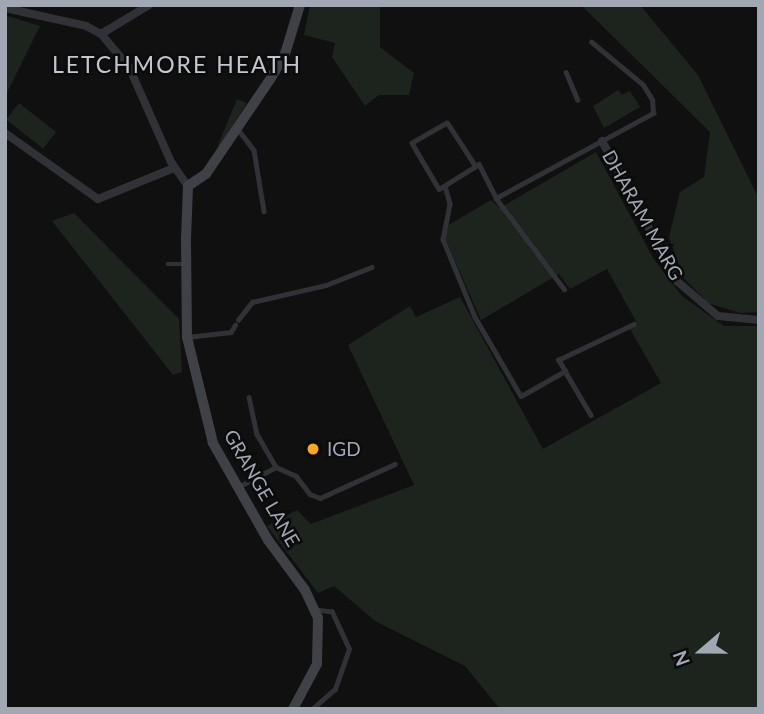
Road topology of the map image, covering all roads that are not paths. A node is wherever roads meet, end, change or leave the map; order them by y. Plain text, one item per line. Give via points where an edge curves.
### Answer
1 (149, 5) edge
2 (300, 5) edge
3 (5, 7) edge
4 (101, 34) junction
5 (591, 42) dead end
6 (566, 72) dead end
7 (578, 100) dead end
8 (238, 129) junction
9 (5, 133) edge
10 (602, 142) junction
11 (475, 166) junction
12 (174, 168) junction
13 (188, 186) junction
14 (445, 186) junction
15 (496, 198) junction
16 (264, 211) dead end
17 (168, 264) dead end
18 (186, 264) junction
19 (372, 267) dead end
20 (564, 289) dead end
21 (759, 320) edge
22 (634, 324) dead end
23 (187, 337) junction
24 (565, 372) junction
25 (249, 397) dead end
26 (591, 415) dead end
27 (396, 464) dead end
28 (276, 467) junction
29 (237, 488) junction
30 (315, 610) junction
31 (293, 709) edge
32 (312, 709) edge

1 - 4 street
2 - 8 street via 285,54
3 - 4 street via 86,26
4 - 12 street via 129,67
5 - 10 lane via 637,78 653,105 650,116
6 - 7 lane
8 - 13 street via 206,174
8 - 16 lane via 254,149
9 - 12 street via 98,199
10 - 15 lane
10 - 21 street, DHARAM MARG via 678,282 718,316
11 - 14 lane
11 - 14 lane via 447,123 412,143 439,189
11 - 15 lane via 479,164
12 - 13 street
13 - 18 street, GRANGE LANE
14 - 24 lane via 450,204 443,239 475,317 521,396
15 - 20 lane
17 - 18 lane
18 - 23 street, GRANGE LANE
19 - 23 lane via 326,285 252,302 231,332
22 - 24 lane via 558,360
23 - 29 street, GRANGE LANE via 204,418
24 - 26 lane
25 - 28 lane via 257,434
27 - 28 lane via 320,498 310,494 296,476
28 - 29 lane
29 - 30 street, GRANGE LANE
30 - 31 street, GRANGE LANE via 321,652 313,678
30 - 32 lane via 332,612 349,649 335,689

